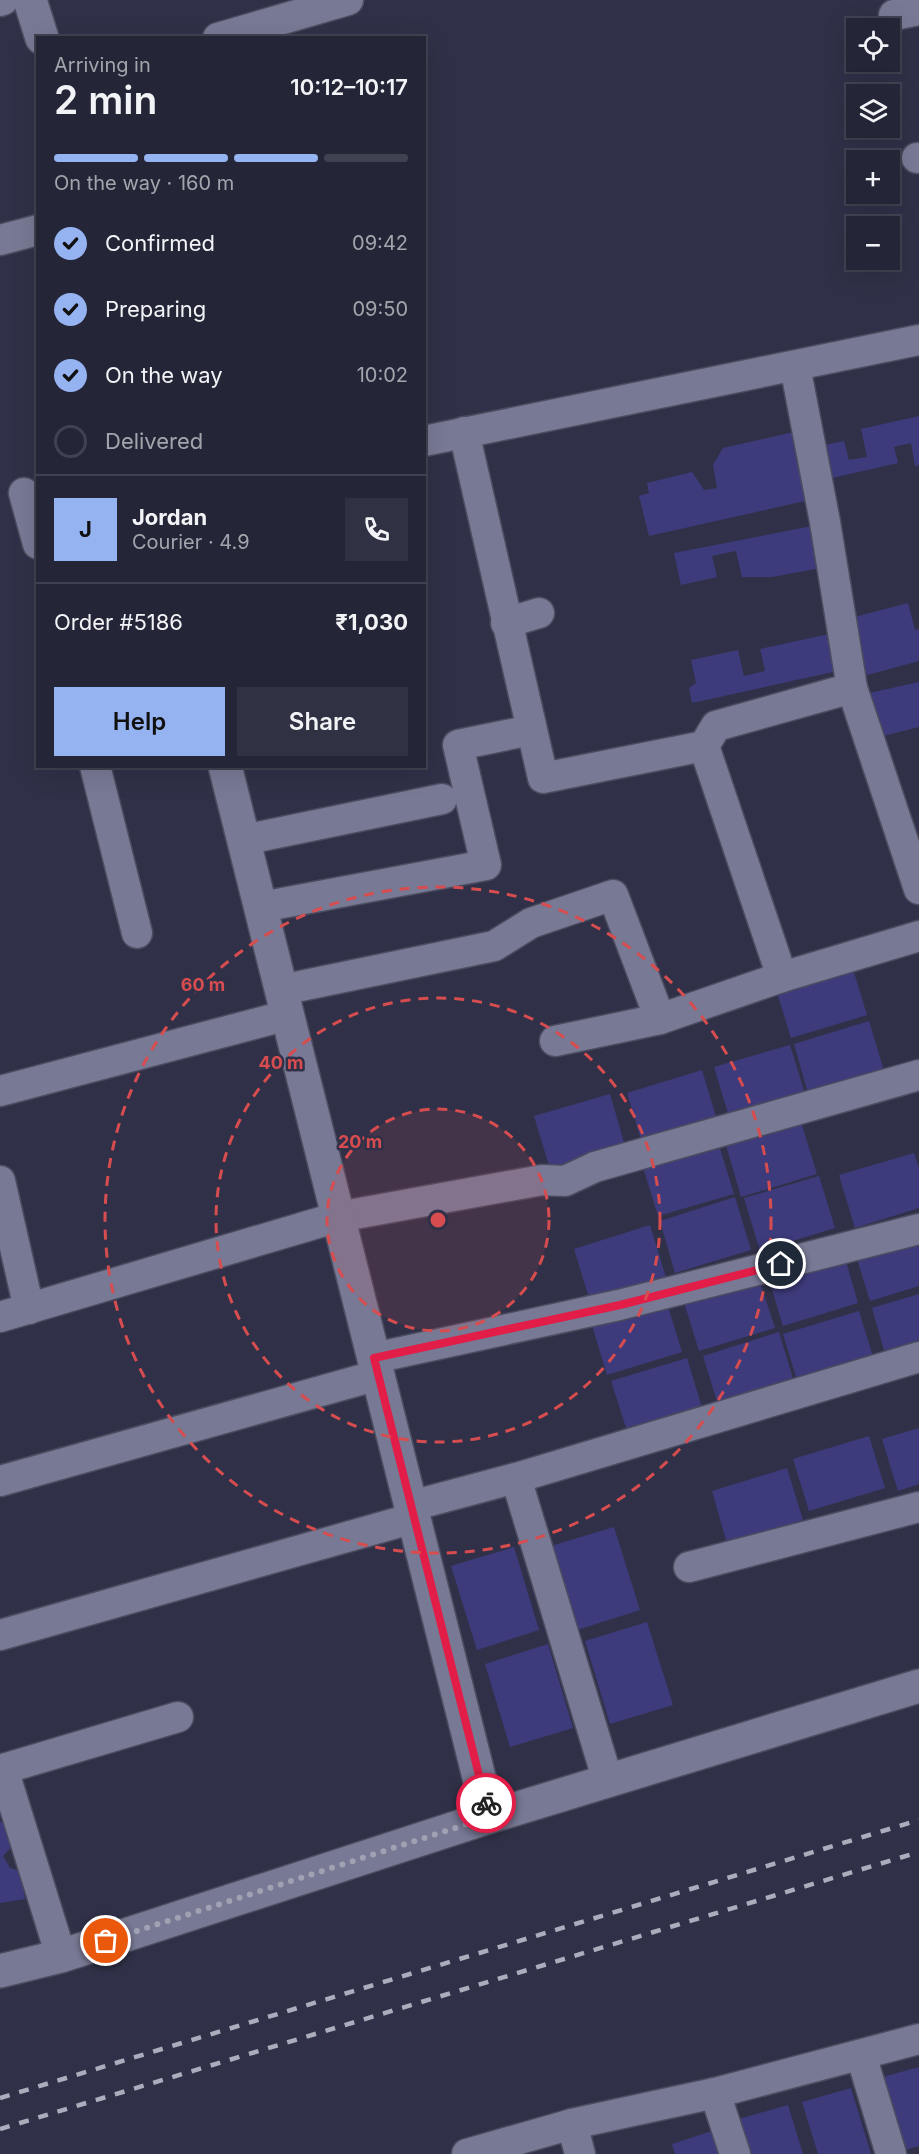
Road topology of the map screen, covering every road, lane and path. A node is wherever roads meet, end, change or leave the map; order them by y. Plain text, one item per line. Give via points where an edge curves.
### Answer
1 (30, 0) edge
2 (348, 0) edge
3 (41, 36) edge
4 (225, 36) edge
5 (36, 231) edge
6 (0, 240) edge
7 (919, 340) edge
8 (795, 366) junction
9 (464, 432) junction
10 (426, 441) edge
11 (24, 493) dead end
12 (36, 537) edge
13 (539, 613) dead end
14 (506, 623) junction
15 (852, 688) junction
16 (531, 730) junction
17 (704, 746) junction
18 (96, 768) edge
19 (225, 768) edge
20 (442, 799) dead end
21 (243, 840) junction
22 (919, 889) edge
23 (261, 907) junction
24 (137, 933) dead end
25 (919, 936) edge
26 (782, 977) junction
27 (284, 1003) junction
28 (660, 1019) junction
29 (555, 1041) dead end
30 (919, 1075) edge
31 (0, 1091) edge
32 (0, 1181) edge
33 (338, 1217) junction
34 (919, 1229) edge
35 (29, 1309) junction
36 (0, 1317) edge
37 (919, 1357) edge
38 (376, 1366) junction
39 (516, 1478) junction
40 (0, 1481) edge
41 (919, 1507) edge
42 (413, 1512) junction
43 (689, 1567) dead end
44 (0, 1635) edge
45 (919, 1686) edge
46 (178, 1717) dead end
47 (2, 1765) edge
48 (608, 1781) junction
49 (489, 1817) junction
50 (61, 1956) junction
51 (0, 1971) edge
52 (919, 2039) edge
53 (861, 2055) junction
54 (715, 2093) junction
55 (572, 2124) junction
56 (467, 2154) edge
57 (580, 2154) edge
58 (735, 2154) edge
59 (891, 2154) edge

1 - 3 street
2 - 4 street
5 - 6 street
7 - 8 street
8 - 9 street
8 - 15 street
9 - 10 street
9 - 14 street
11 - 12 street
13 - 14 street
14 - 16 street
15 - 17 street via 716,726
15 - 22 street
16 - 17 street via 543,778
16 - 23 street via 458,745 486,865
17 - 26 street
18 - 24 street
19 - 21 street
20 - 21 street
21 - 23 street
23 - 27 street
25 - 26 street
26 - 28 street
27 - 28 street via 494,946 531,923 613,895
27 - 31 street
27 - 33 street
28 - 29 street
30 - 33 street via 595,1167 565,1181 542,1180
32 - 35 street
33 - 35 street
33 - 38 street
34 - 38 street
35 - 36 street
37 - 39 street
38 - 40 street
38 - 42 street
39 - 42 street
39 - 48 street
41 - 43 street
42 - 44 street
42 - 49 street
45 - 48 street
46 - 47 street
47 - 50 street
48 - 49 street
49 - 50 street
50 - 51 street
52 - 53 street
53 - 54 street
53 - 59 street
54 - 55 street
54 - 58 street
55 - 56 street
55 - 57 street

